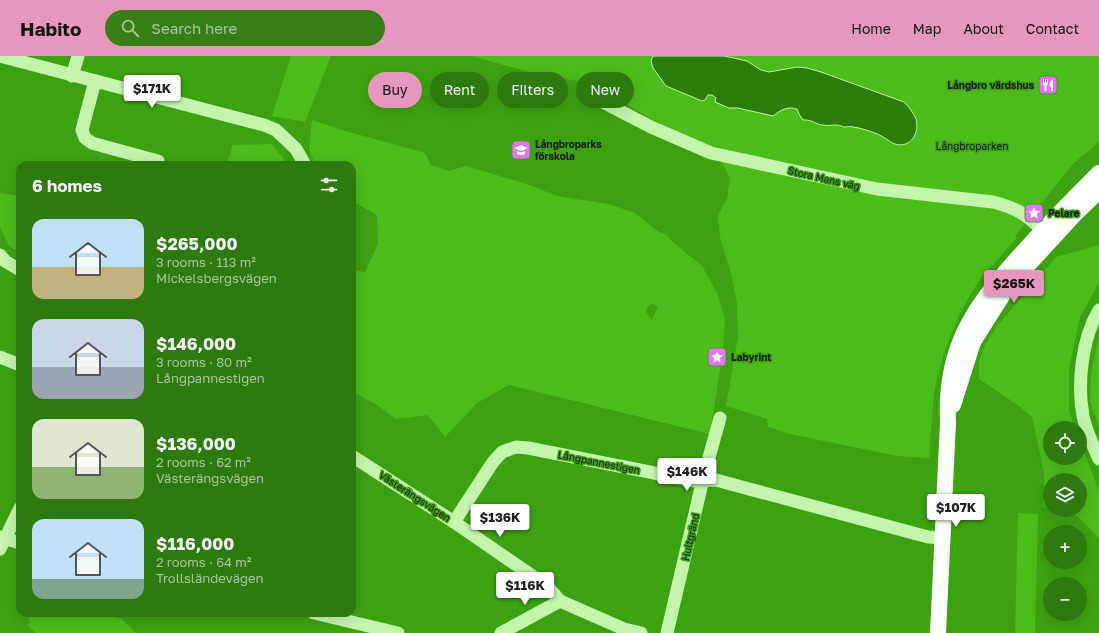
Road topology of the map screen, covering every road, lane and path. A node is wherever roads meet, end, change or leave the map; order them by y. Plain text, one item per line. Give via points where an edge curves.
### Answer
1 (0, 56) edge
2 (78, 56) edge
3 (72, 76) junction
4 (95, 81) junction
5 (612, 108) edge
6 (158, 161) dead end
7 (303, 161) edge
8 (1099, 173) edge
9 (1099, 191) edge
10 (1048, 234) junction
11 (0, 255) edge
12 (16, 268) edge
13 (1099, 310) edge
14 (0, 357) edge
15 (16, 363) edge
16 (720, 418) dead end
17 (356, 459) edge
18 (1099, 459) edge
19 (703, 479) junction
20 (16, 515) edge
21 (454, 522) junction
22 (942, 538) junction
23 (1, 542) edge
24 (16, 543) edge
25 (560, 601) junction
26 (331, 617) edge
27 (398, 633) edge
28 (501, 633) edge
29 (641, 633) edge
30 (667, 633) edge
31 (938, 633) edge

1 - 3 street
2 - 3 street
3 - 4 street
4 - 6 street via 82,130 84,138 92,143
4 - 7 street via 276,130 296,149
5 - 10 street, Stora Mans väg via 711,153 876,189 1010,206 1026,215
8 - 10 main road
9 - 10 main road
10 - 22 main road via 997,280 963,334 954,358 947,401
11 - 12 street
13 - 18 street via 1090,328 1084,351 1081,380 1083,416
14 - 15 street
16 - 19 street, Hultgränd
17 - 21 street, Västerängsvägen
19 - 21 street, Långpannestigen via 695,480 516,447 502,452 493,462
19 - 22 street, Långpannestigen via 716,480 928,537
19 - 30 street, Hultgränd
20 - 23 street
21 - 25 street, Västerängsvägen via 547,586
22 - 31 main road
23 - 24 street
25 - 28 street
25 - 29 street, Västerängsvägen
26 - 27 street

